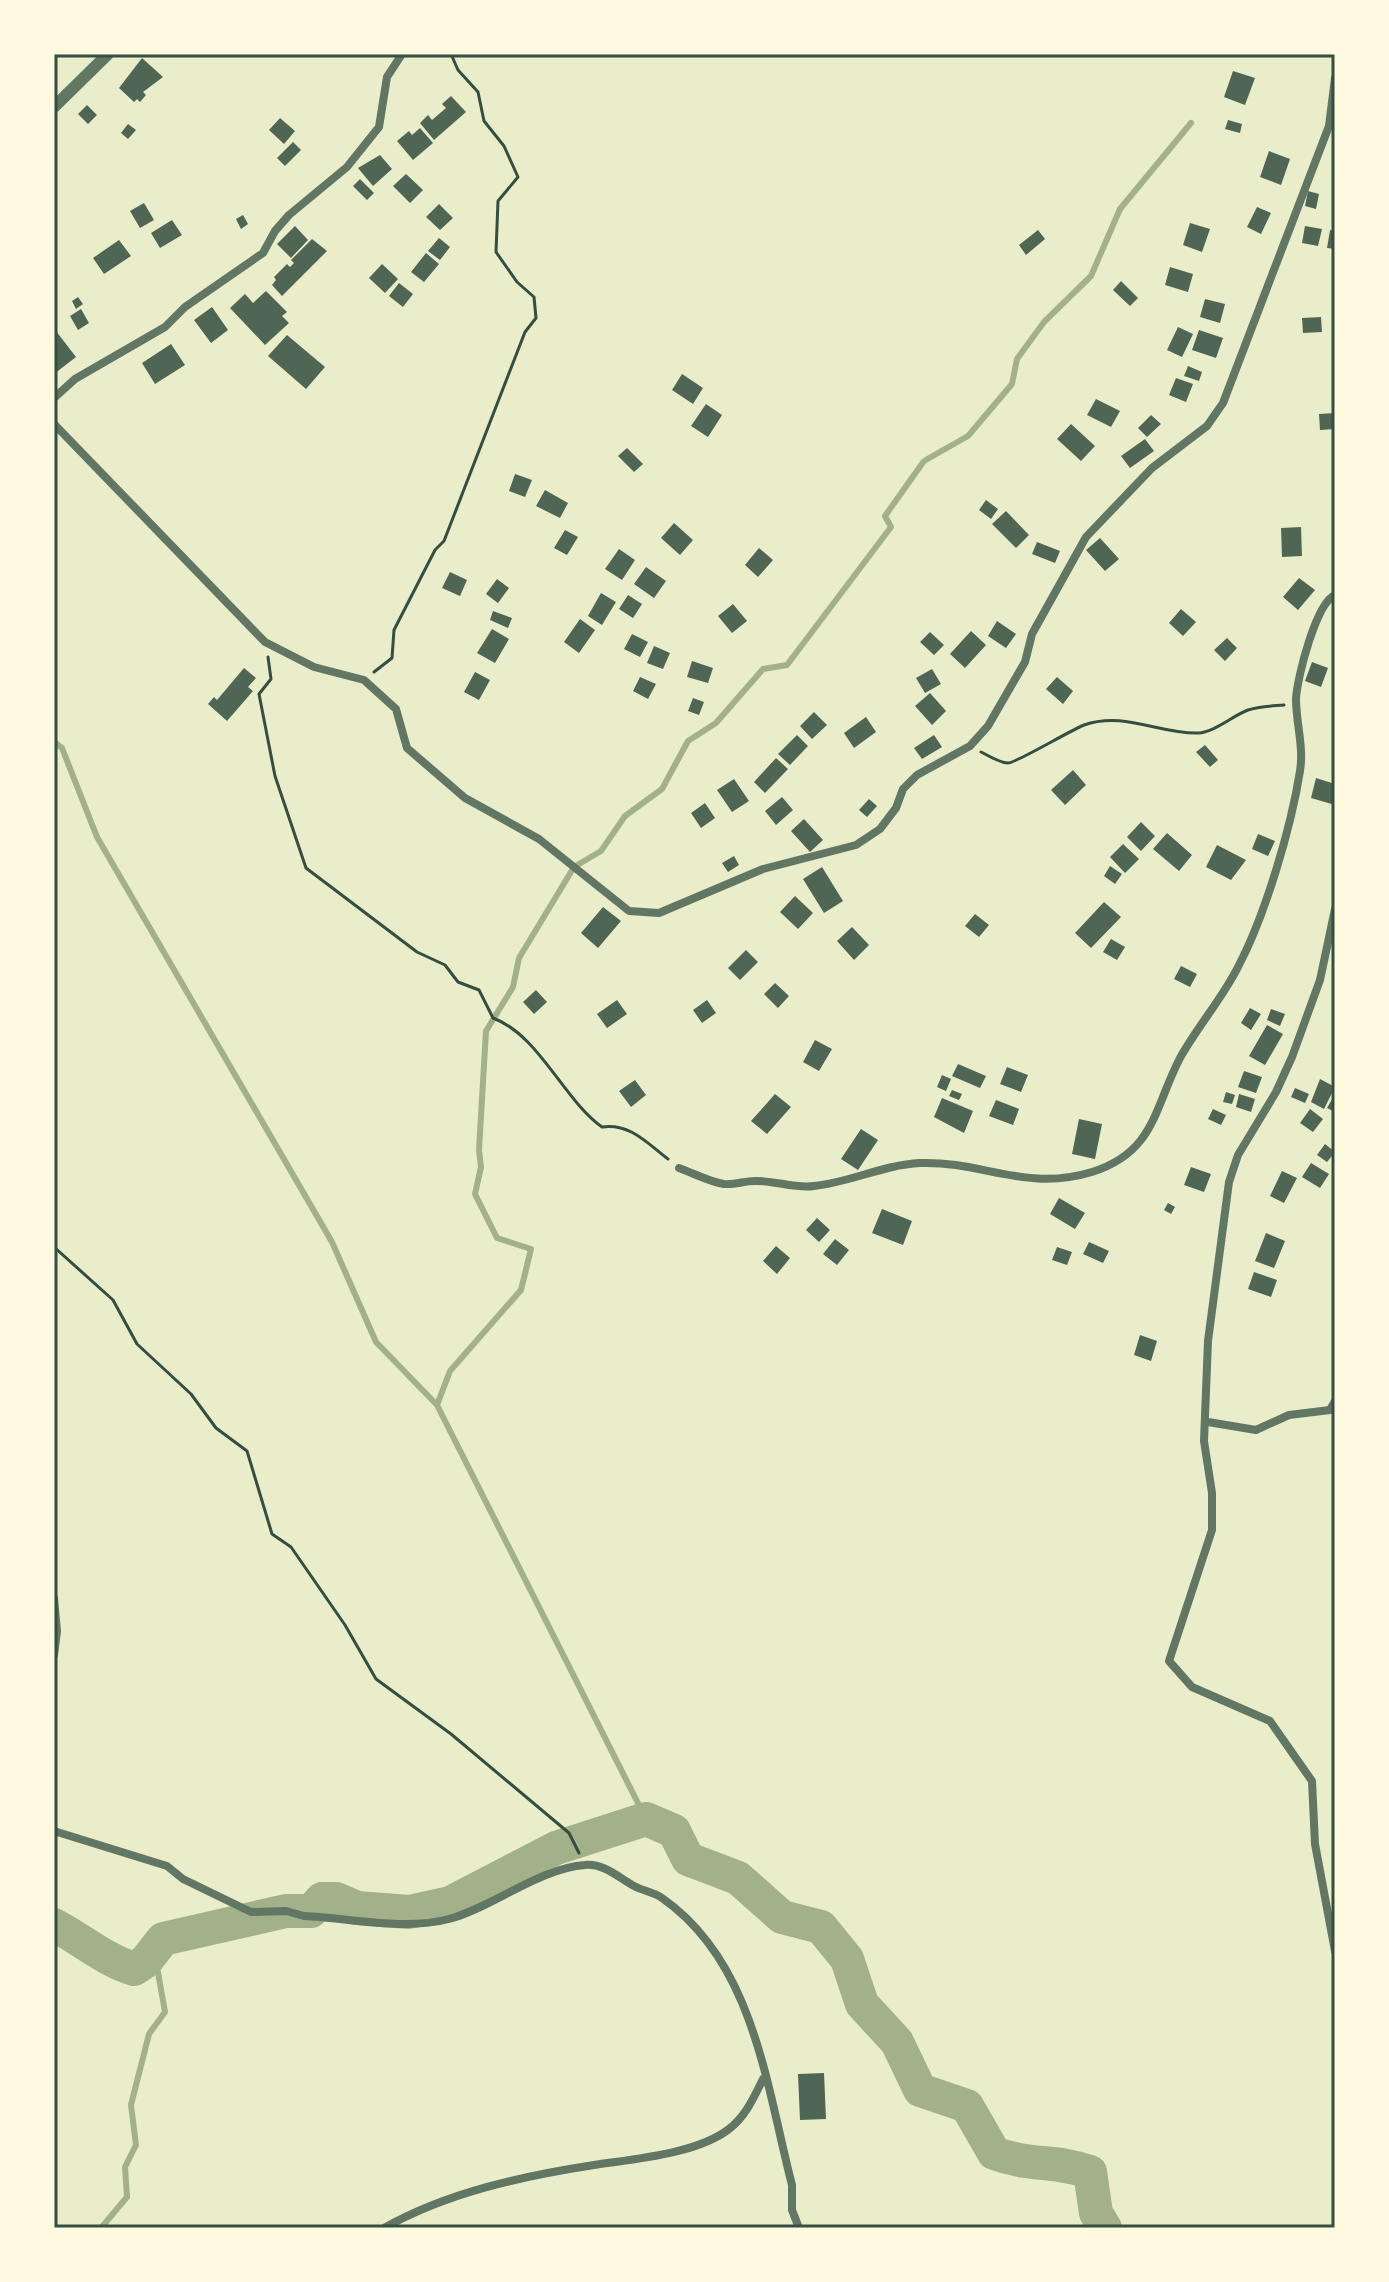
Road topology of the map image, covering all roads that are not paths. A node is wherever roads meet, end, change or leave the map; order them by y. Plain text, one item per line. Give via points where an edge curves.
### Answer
1 (108, 54) edge
2 (402, 54) edge
3 (1335, 78) edge
4 (54, 107) edge
5 (54, 398) edge
6 (54, 424) edge
7 (1335, 595) edge
8 (1335, 909) edge
9 (679, 1168) road end
10 (1335, 1401) edge
11 (1208, 1422) junction
12 (54, 1598) edge
13 (54, 1655) edge
14 (54, 1831) edge
15 (1335, 1951) edge
16 (764, 2078) junction
17 (384, 2228) edge
18 (799, 2228) edge

1 - 4 street
2 - 5 street via 387,77 379,127 347,167 289,215 263,253 165,327 75,379
3 - 6 street via 1329,126 1223,403 1207,426 1152,468 1086,537 988,726 970,746 917,775 880,829 856,845 763,869 659,913 629,911 539,839 465,798 407,748 396,709 364,680 314,667 265,642
7 - 9 street via 1317,621 1297,681 1301,770 1256,924 1240,965 1180,1058 1163,1106 1146,1136 1124,1158 1093,1172 1057,1179 1023,1180 972,1166 921,1163 811,1187 756,1181 724,1184
8 - 11 street via 1320,980 1292,1057 1238,1155 1229,1182 1209,1327
10 - 11 street via 1330,1410 1289,1415 1256,1430
11 - 15 street via 1204,1441 1212,1530 1169,1661 1192,1687 1270,1721 1312,1781 1315,1844
12 - 13 street
14 - 16 street via 167,1866 251,1912 419,1924 451,1919 524,1884 585,1865 617,1874 660,1896 714,1948 740,1991
16 - 17 street via 749,2108 728,2130 676,2151 461,2195
16 - 18 street

